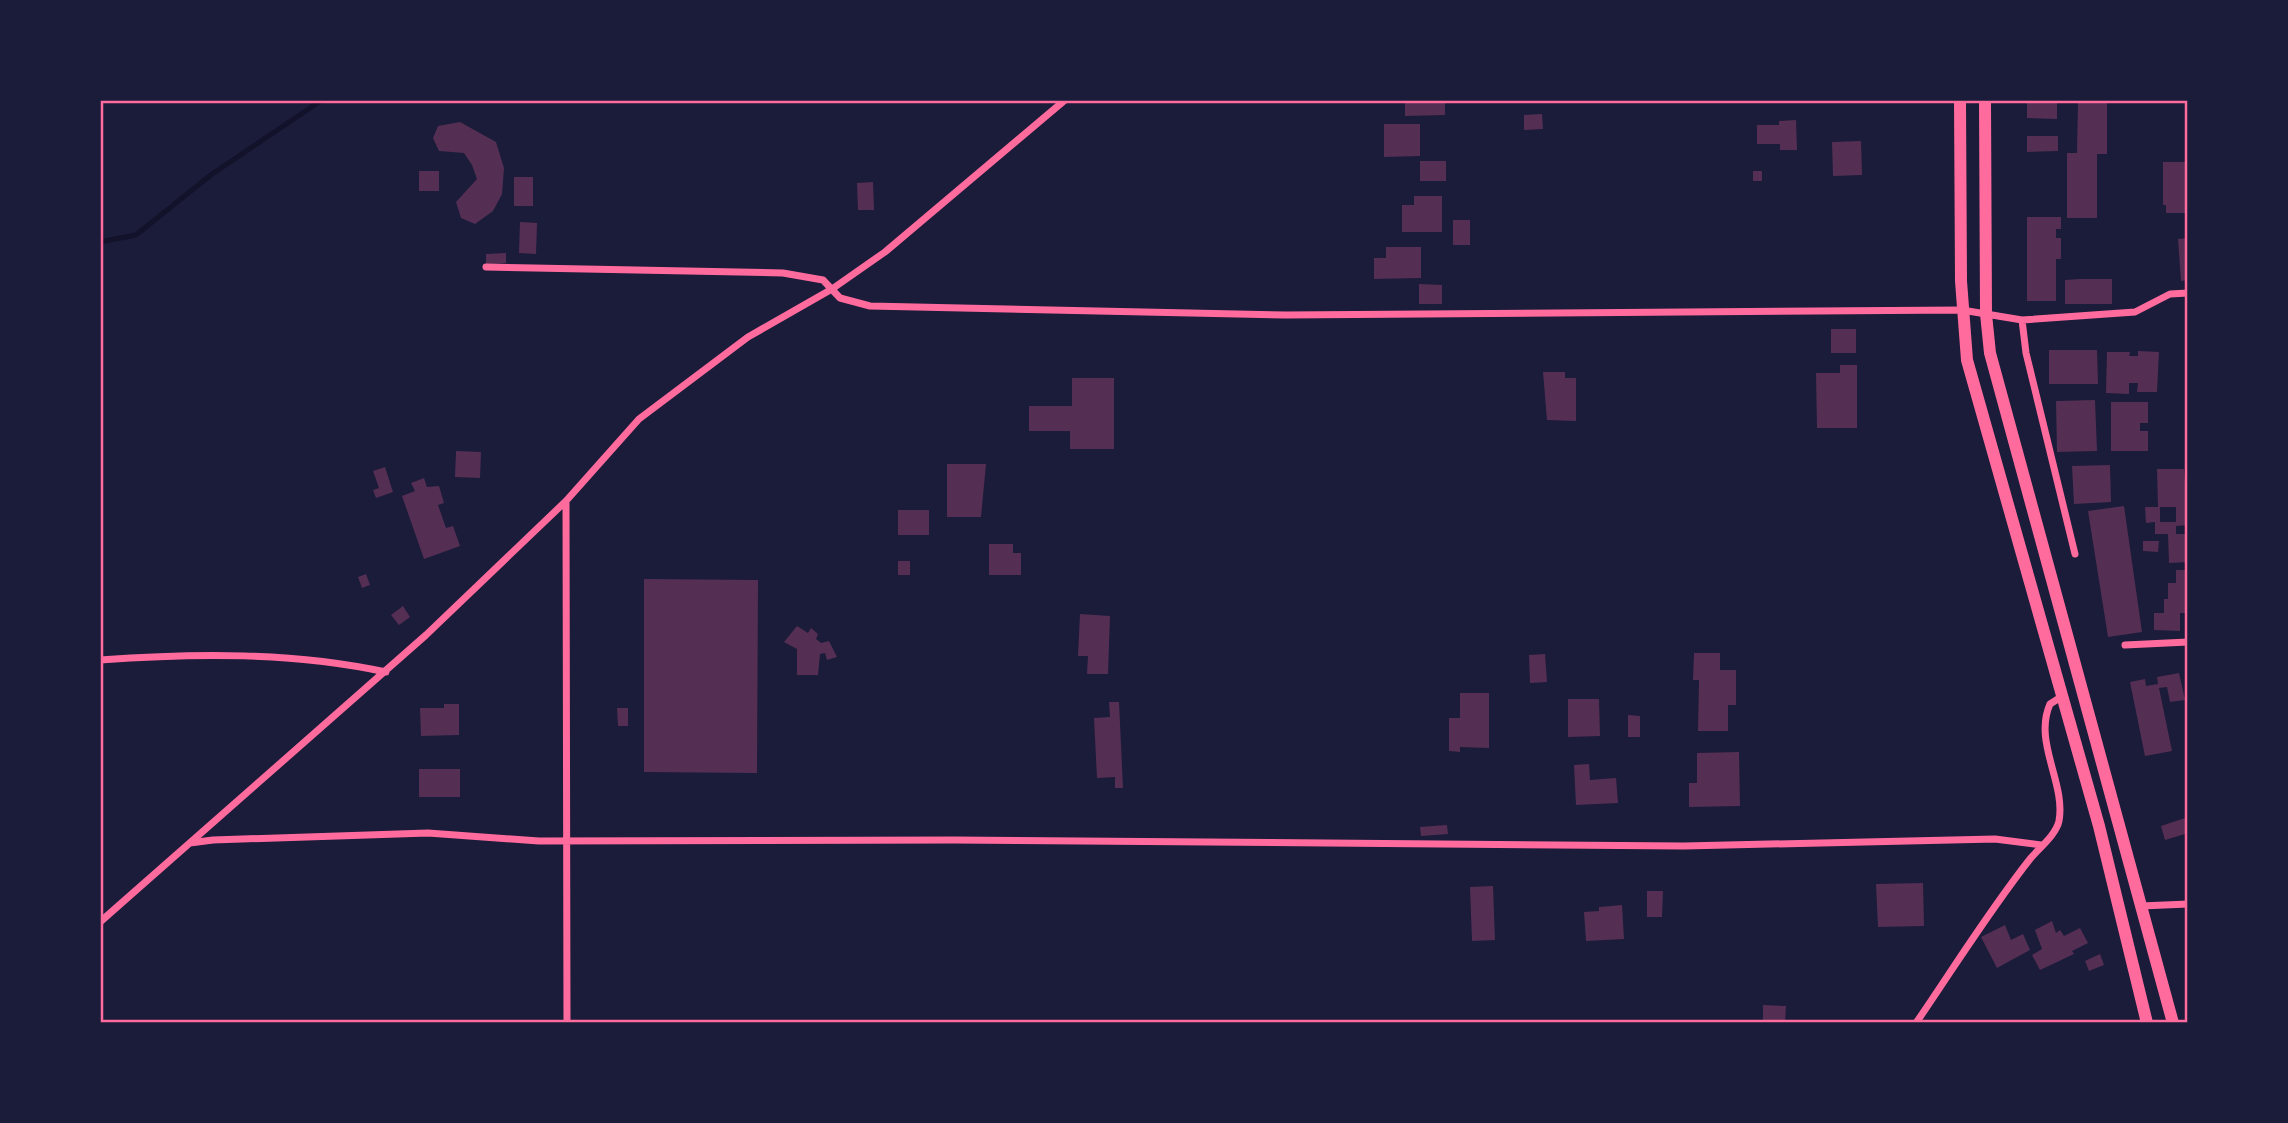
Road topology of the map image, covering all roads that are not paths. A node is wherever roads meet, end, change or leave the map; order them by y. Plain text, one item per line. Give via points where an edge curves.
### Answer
1 (1065, 100) edge
2 (1960, 100) edge
3 (1984, 100) edge
4 (486, 267) dead end
5 (832, 289) junction
6 (2188, 293) edge
7 (1962, 310) junction
8 (1986, 314) junction
9 (2022, 320) junction
10 (566, 501) junction
11 (2075, 554) dead end
12 (2187, 640) edge
13 (2125, 645) dead end
14 (100, 660) edge
15 (386, 672) junction
16 (2061, 697) junction
17 (566, 841) junction
18 (190, 844) junction
19 (2041, 845) junction
20 (2188, 904) edge
21 (2141, 906) junction
22 (100, 922) edge
23 (568, 1023) edge
24 (1916, 1023) edge
25 (2147, 1023) edge
26 (2172, 1023) edge

1 - 5 street via 885,252
2 - 7 main road
3 - 8 main road
4 - 5 street via 783,273 812,276
5 - 7 street via 849,302 870,306 1286,315
5 - 10 street via 748,337 639,419
6 - 9 street via 2171,294 2135,312
7 - 8 street
7 - 16 main road via 1967,360
8 - 9 street
8 - 21 main road via 1997,386
9 - 11 street
10 - 15 street
10 - 17 street
12 - 13 street
14 - 15 street via 232,656 347,664
15 - 18 street
16 - 19 street via 2048,708 2046,733 2059,820
16 - 25 main road via 2099,826
17 - 18 street via 428,833
17 - 19 street via 1710,846 1995,839
17 - 23 street
18 - 22 street
19 - 24 street
20 - 21 street
21 - 26 main road

